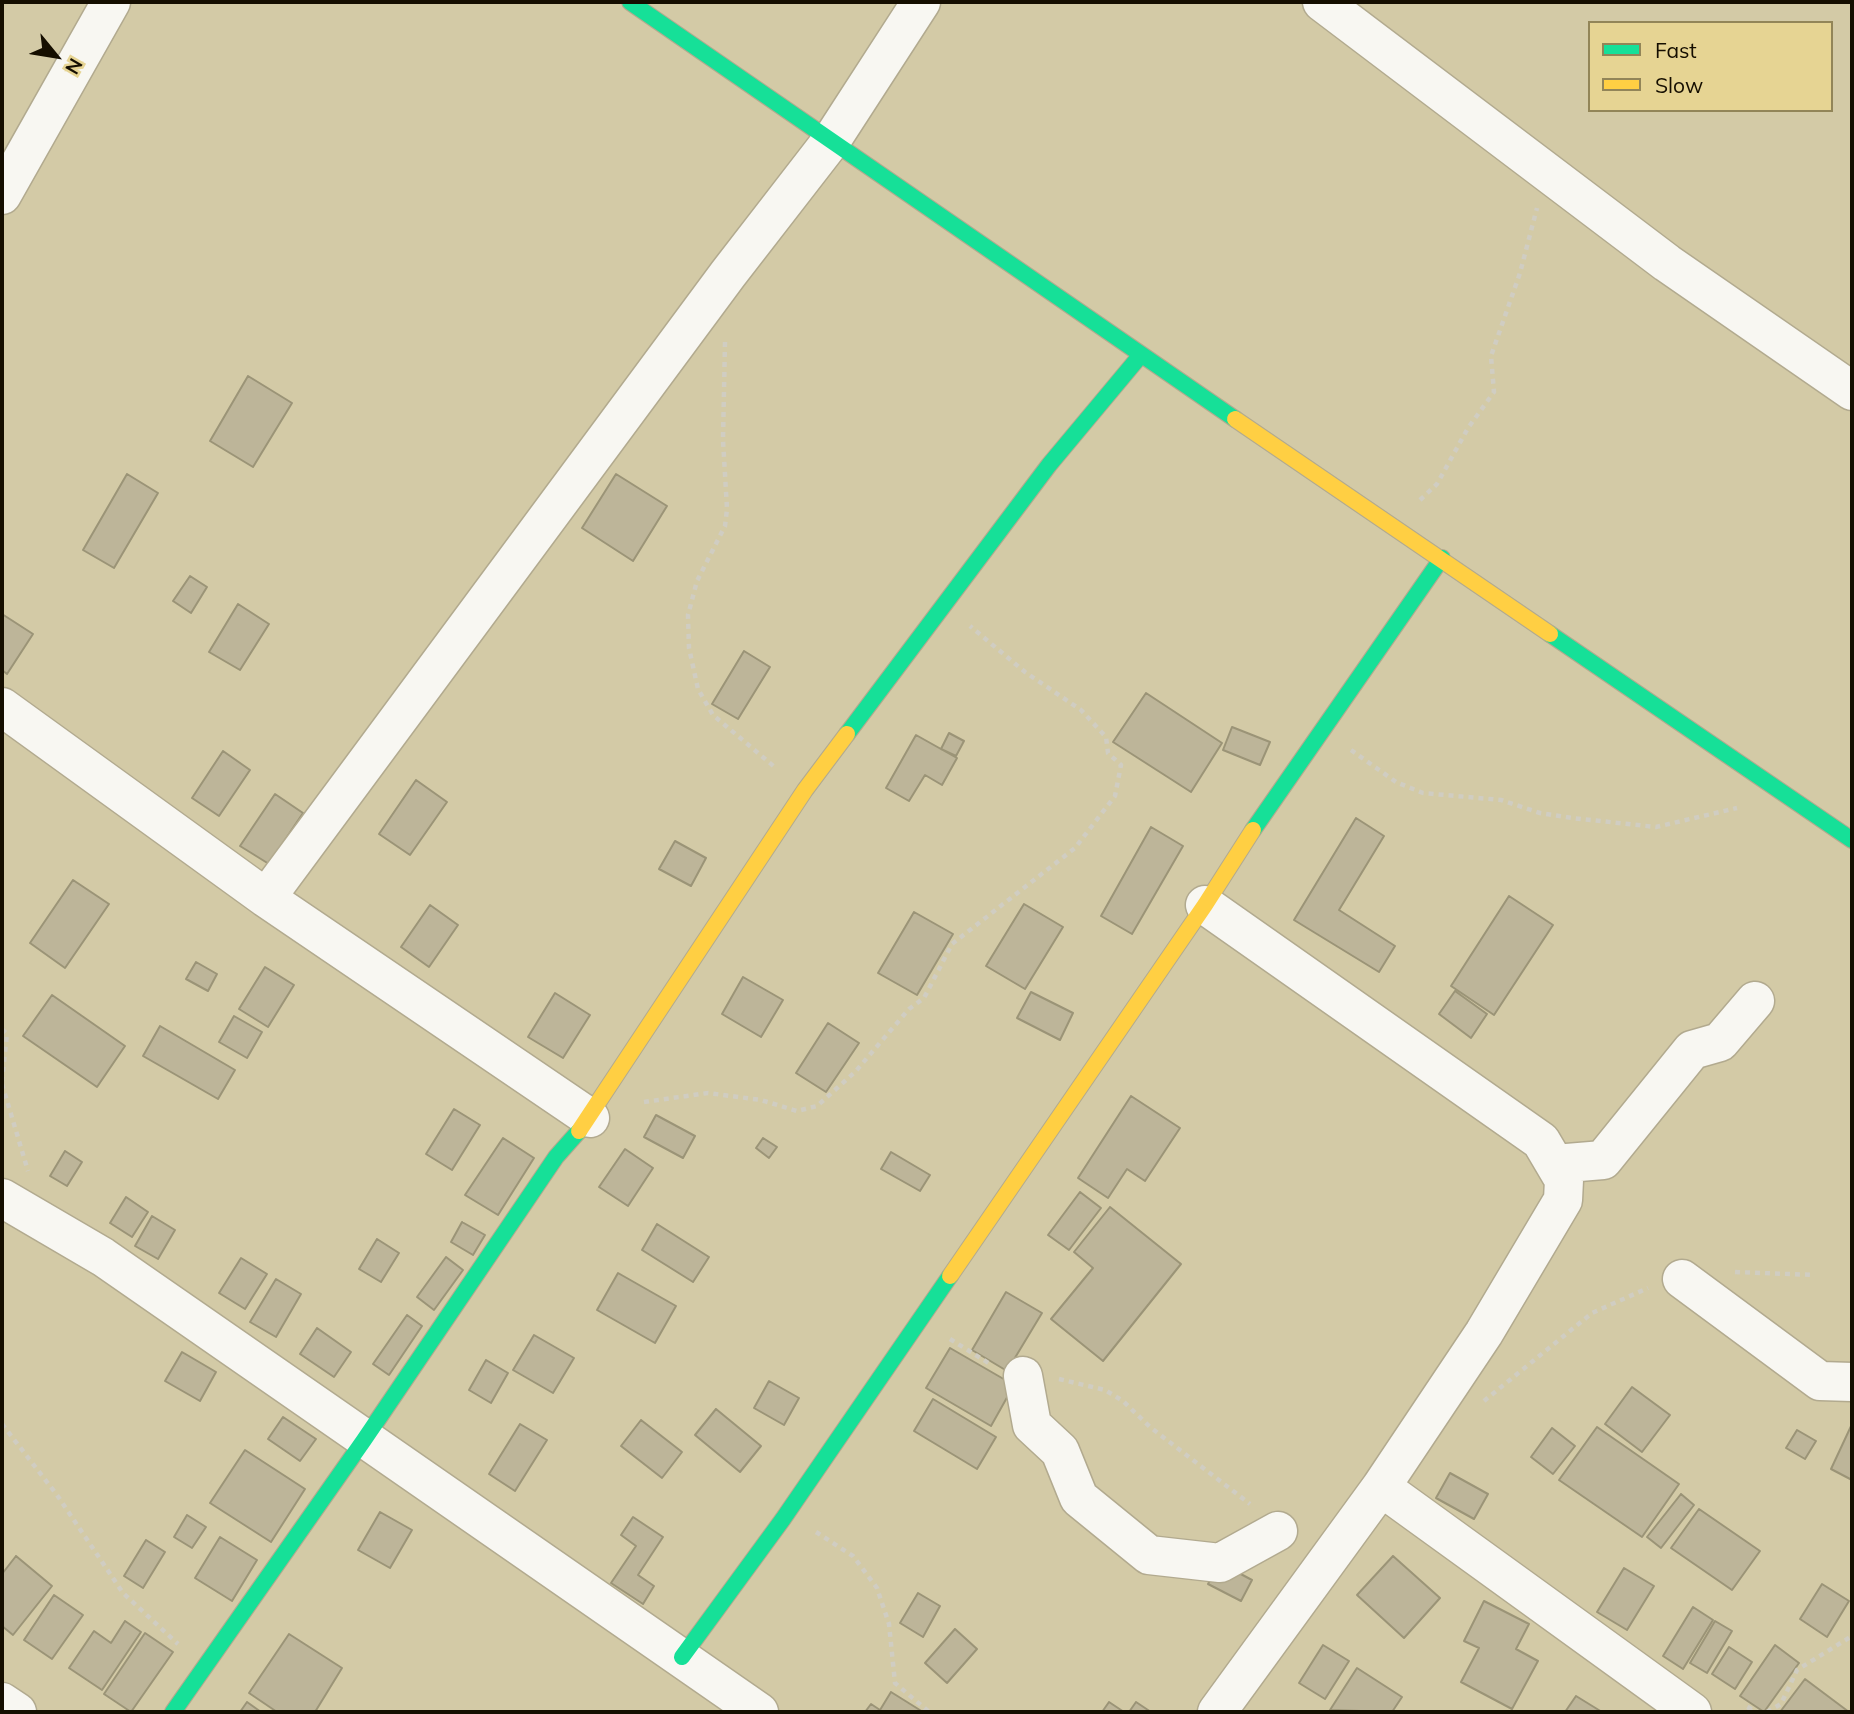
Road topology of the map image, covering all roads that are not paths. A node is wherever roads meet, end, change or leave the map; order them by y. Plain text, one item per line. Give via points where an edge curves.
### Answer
1 (111, 2) edge
2 (630, 2) edge
3 (921, 2) edge
4 (1322, 2) edge
5 (831, 141) junction
6 (2, 195) edge
7 (1140, 356) junction
8 (1852, 391) edge
9 (1442, 558) junction
10 (2, 707) edge
11 (1852, 840) edge
12 (266, 898) junction
13 (1205, 905) junction
14 (1755, 1001) dead end
15 (590, 1118) junction
16 (1555, 1164) junction
17 (2, 1198) edge
18 (1682, 1279) road end
19 (1023, 1377) road end
20 (1852, 1382) edge
21 (364, 1440) junction
22 (1381, 1487) junction
23 (1278, 1531) road end
24 (682, 1657) junction
25 (2, 1702) edge
26 (1687, 1711) edge
27 (17, 1712) edge
28 (173, 1712) edge
29 (759, 1712) edge
30 (1217, 1712) edge

1 - 6 street
2 - 5 street
3 - 5 street
4 - 8 street via 1667,263
5 - 7 street
5 - 12 street
7 - 9 street
7 - 15 street via 1049,465 805,790
9 - 11 street
9 - 13 street
10 - 12 street
12 - 15 street
13 - 16 street via 1541,1141
13 - 24 street via 783,1519
14 - 16 street via 1720,1042 1692,1050 1602,1160
15 - 21 street via 556,1157
16 - 22 street via 1564,1180 1563,1200 1504,1301
17 - 21 street via 103,1257
18 - 20 street via 1820,1381
19 - 23 street via 1032,1425 1060,1451 1079,1498 1149,1555 1220,1563
21 - 24 street
21 - 28 street
22 - 26 street
22 - 30 street
24 - 29 street
25 - 27 street

